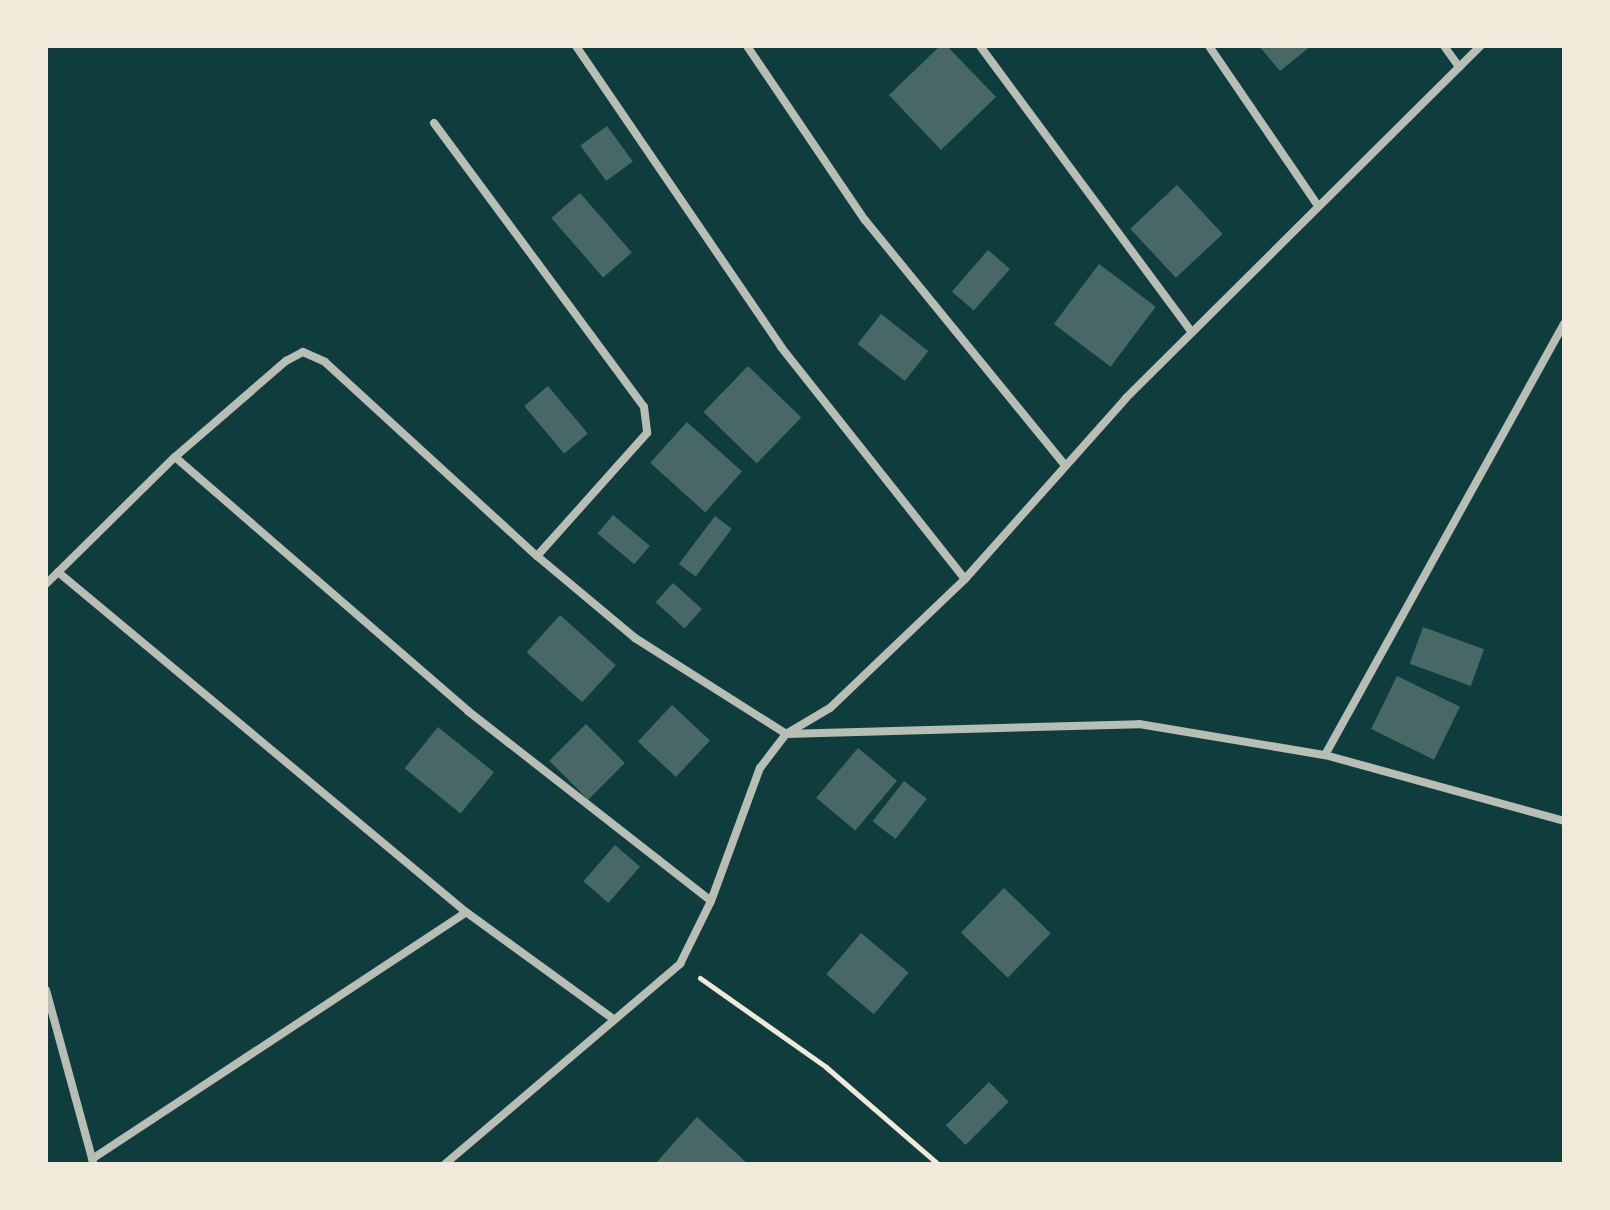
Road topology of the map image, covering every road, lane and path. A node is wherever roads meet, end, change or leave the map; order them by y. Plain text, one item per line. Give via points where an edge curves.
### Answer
1 (576, 46) edge
2 (747, 46) edge
3 (980, 46) edge
4 (1209, 46) edge
5 (1444, 46) edge
6 (1481, 46) edge
7 (1459, 67) junction
8 (434, 123) dead end
9 (1318, 206) junction
10 (1564, 324) edge
11 (1192, 332) junction
12 (175, 457) junction
13 (1065, 465) junction
14 (537, 556) junction
15 (58, 572) junction
16 (965, 579) junction
17 (46, 584) edge
18 (786, 734) junction
19 (1325, 755) junction
20 (1564, 821) edge
21 (711, 901) junction
22 (466, 912) junction
23 (680, 964) junction
24 (46, 990) edge
25 (612, 1018) junction
26 (93, 1162) edge
27 (445, 1164) edge
28 (938, 1164) edge

1 - 16 street via 781,347
2 - 13 street via 865,220
3 - 11 street
4 - 9 street
5 - 7 street
6 - 7 street
7 - 9 street
8 - 14 street via 644,407 647,433
9 - 11 street
10 - 19 street
11 - 13 street
12 - 14 street via 303,352 325,362
12 - 15 street
12 - 21 street via 468,711
13 - 16 street
14 - 18 street via 635,638
15 - 17 street
15 - 22 street
16 - 18 street via 830,708
18 - 19 street via 1139,724
18 - 21 street via 760,768
19 - 20 street
21 - 23 street
22 - 25 street
22 - 26 street
23 - 25 street
23 - 28 path via 826,1067
24 - 26 street
25 - 27 street

